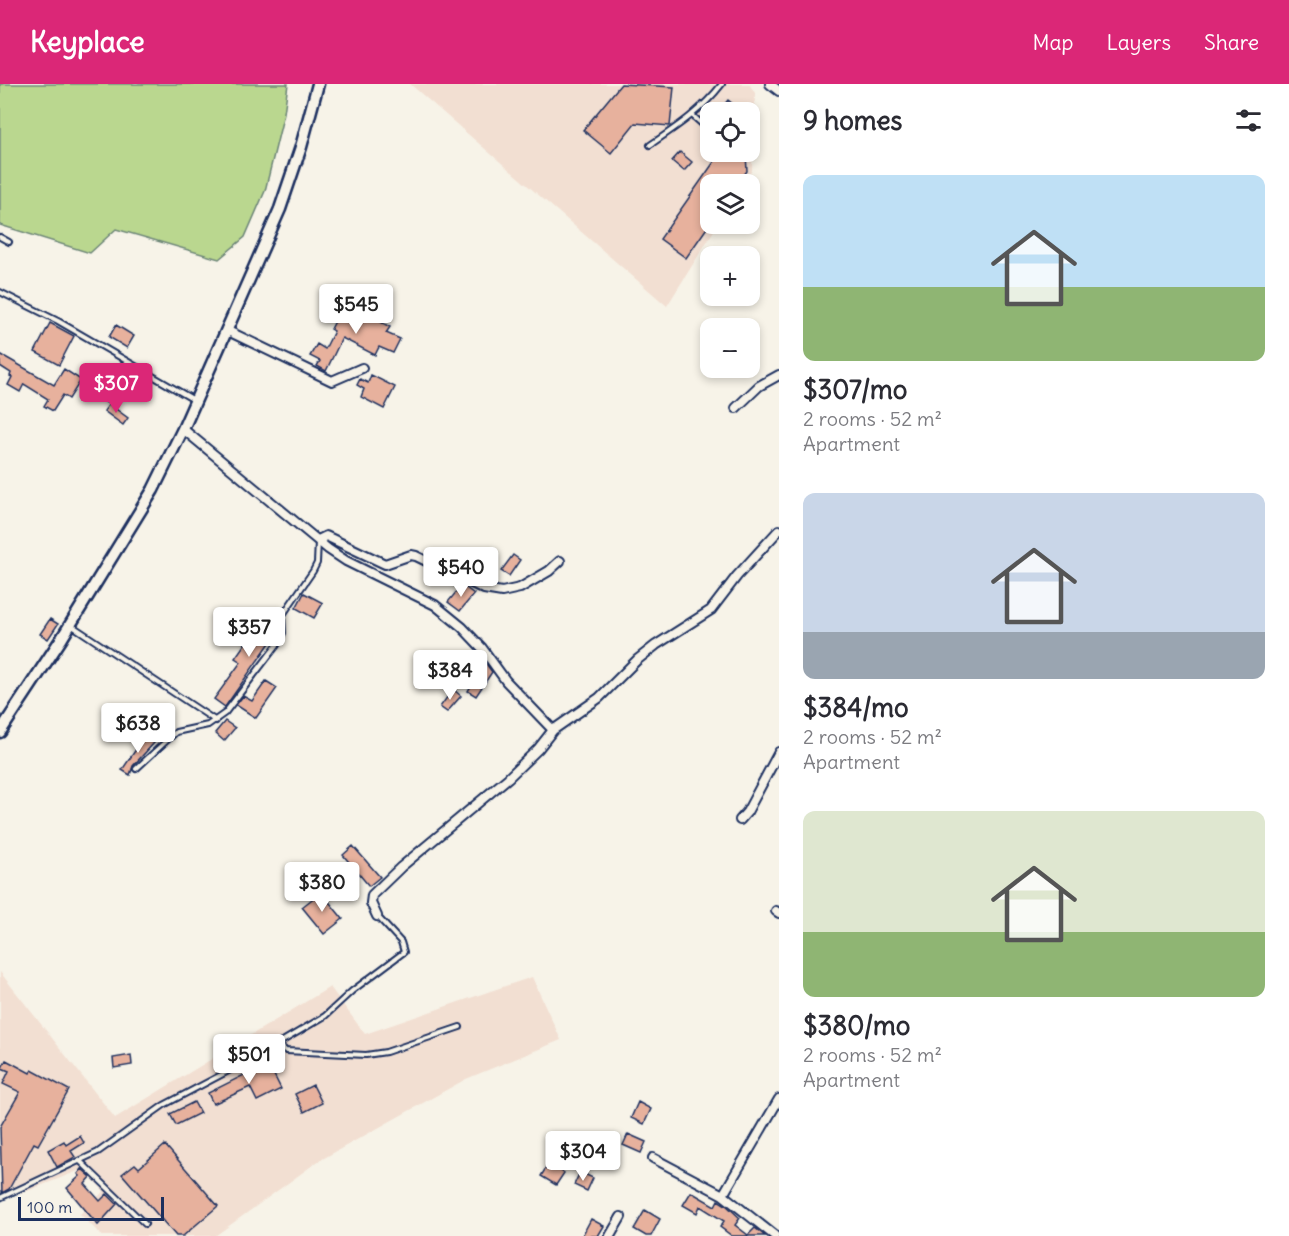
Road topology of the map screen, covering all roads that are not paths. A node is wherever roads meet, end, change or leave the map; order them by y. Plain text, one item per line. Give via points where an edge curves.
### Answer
1 (318, 84) edge
2 (722, 84) edge
3 (770, 84) edge
4 (779, 91) edge
5 (693, 116) junction
6 (700, 122) edge
7 (650, 145) dead end
8 (0, 237) edge
9 (9, 242) dead end
10 (0, 292) edge
11 (226, 330) junction
12 (362, 368) dead end
13 (779, 375) edge
14 (195, 400) junction
15 (736, 408) dead end
16 (183, 429) junction
17 (779, 530) edge
18 (318, 540) junction
19 (560, 561) dead end
20 (71, 625) junction
21 (216, 721) junction
22 (553, 730) junction
23 (0, 732) edge
24 (779, 752) edge
25 (136, 768) dead end
26 (740, 820) dead end
27 (377, 916) joint
28 (460, 1027) dead end
29 (277, 1044) junction
30 (779, 1099) edge
31 (653, 1158) dead end
32 (80, 1161) junction
33 (723, 1195) junction
34 (0, 1197) edge
35 (621, 1217) dead end
36 (145, 1224) dead end
37 (610, 1236) edge
38 (775, 1236) edge

1 - 11 street via 280,209
2 - 5 lane
3 - 4 street
5 - 6 lane
5 - 7 lane
8 - 9 lane
10 - 14 lane
11 - 12 street via 332,381
11 - 14 street
13 - 15 street via 759,386
14 - 16 street
16 - 18 street
16 - 20 street via 153,490
17 - 22 street via 711,610 656,645 599,698
18 - 19 street via 326,536 385,564 416,556 484,589 502,592 520,588
18 - 21 lane via 315,567 282,616 282,638
18 - 22 street via 346,561 435,606 462,627
20 - 21 lane
20 - 23 street
21 - 25 lane via 176,732
22 - 27 street via 508,778 372,895 370,903
24 - 26 street
27 - 29 lane via 401,942 402,956 375,973 325,1016
28 - 29 lane via 366,1055 286,1051
29 - 32 lane via 164,1106
30 - 33 street
31 - 33 street
32 - 34 lane
32 - 36 lane
33 - 38 street
35 - 37 street

